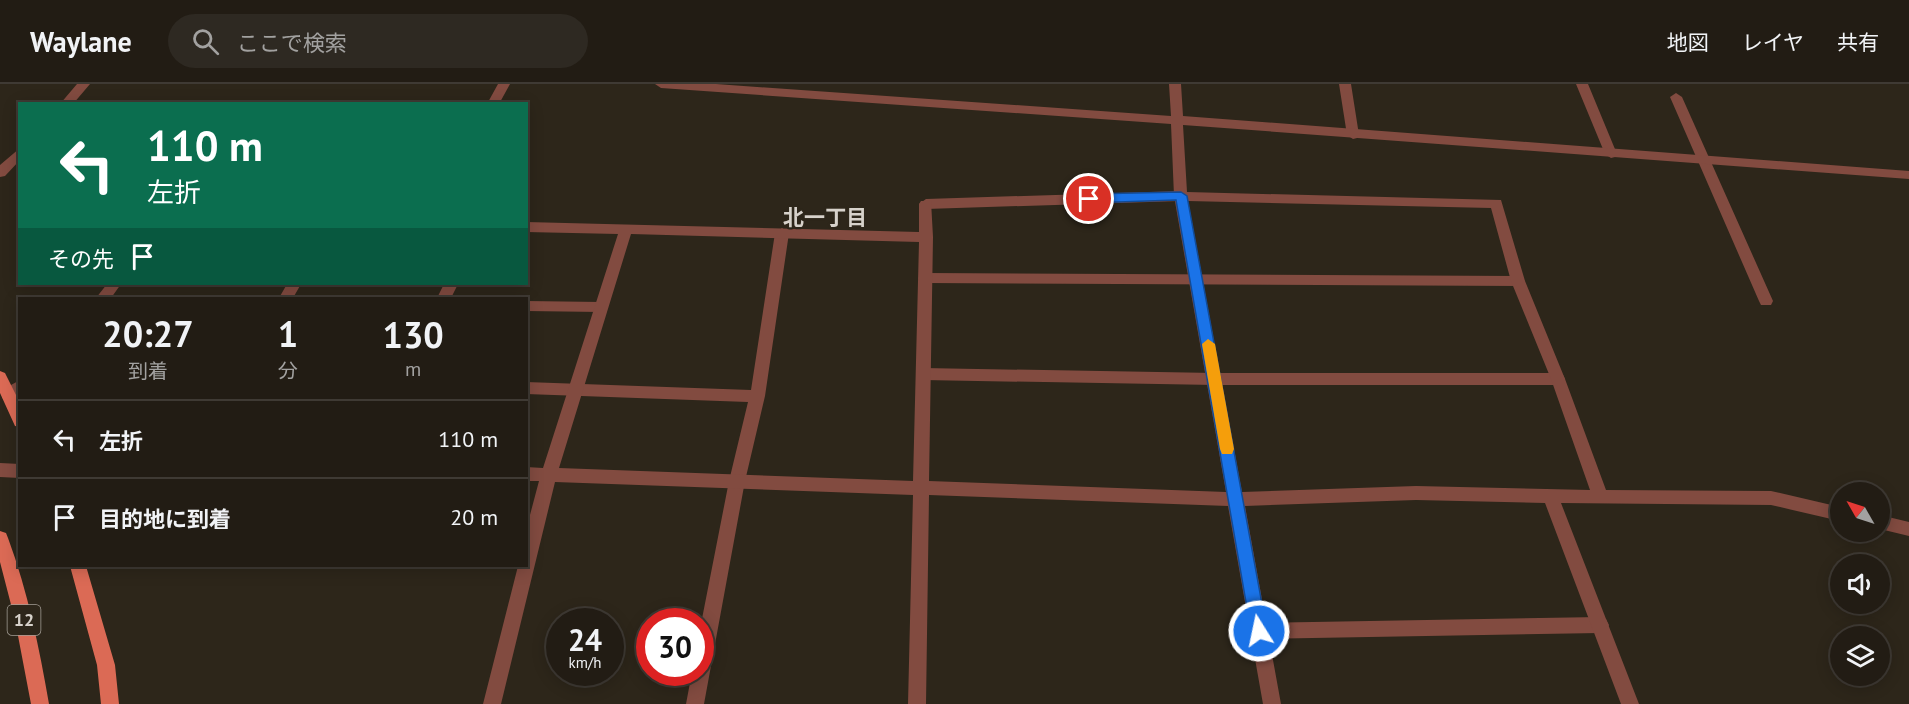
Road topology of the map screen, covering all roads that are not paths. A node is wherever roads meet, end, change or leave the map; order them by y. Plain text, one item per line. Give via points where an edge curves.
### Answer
1 (84, 84) edge
2 (504, 84) edge
3 (661, 84) edge
4 (1175, 84) edge
5 (1345, 84) edge
6 (1582, 84) edge
7 (1676, 97) dead end
8 (68, 102) edge
9 (494, 102) edge
10 (1176, 120) junction
11 (1353, 135) junction
12 (18, 154) edge
13 (1611, 154) junction
14 (1702, 160) junction
15 (0, 173) edge
16 (1909, 175) edge
17 (1181, 196) junction
18 (528, 227) edge
19 (626, 229) junction
20 (782, 233) junction
21 (926, 237) junction
22 (925, 278) junction
23 (1197, 279) junction
24 (1518, 281) junction
25 (113, 285) edge
26 (104, 297) edge
27 (1766, 301) dead end
28 (528, 306) edge
29 (601, 307) junction
30 (923, 375) junction
31 (0, 377) edge
32 (1215, 379) junction
33 (1558, 380) junction
34 (528, 388) edge
35 (575, 389) junction
36 (13, 390) edge
37 (757, 396) junction
38 (18, 412) edge
39 (0, 470) edge
40 (18, 471) edge
41 (528, 474) edge
42 (549, 474) junction
43 (737, 481) junction
44 (921, 488) junction
45 (1551, 496) junction
46 (1601, 497) junction
47 (1236, 499) junction
48 (1830, 512) edge
49 (1890, 524) edge
50 (1909, 529) edge
51 (0, 538) edge
52 (528, 557) edge
53 (78, 567) edge
54 (526, 567) edge
55 (1600, 625) junction
56 (1259, 631) junction
57 (40, 704) edge
58 (110, 704) edge
59 (492, 704) edge
60 (694, 704) edge
61 (917, 704) edge
62 (1272, 704) edge
63 (1630, 704) edge

1 - 8 street
2 - 9 street
3 - 10 street
4 - 10 street
5 - 11 street
6 - 13 street
7 - 14 street
10 - 11 street
10 - 17 street
11 - 13 street
12 - 15 street
13 - 14 street
14 - 16 street
14 - 27 street
17 - 21 street via 926,204
17 - 23 street
17 - 24 street via 1496,203
18 - 19 street
19 - 20 street
19 - 29 street
20 - 21 street
20 - 37 street
21 - 22 street
22 - 23 street
22 - 30 street
23 - 24 street
23 - 32 street
24 - 33 street
25 - 26 street
28 - 29 street
29 - 35 street
30 - 32 street
30 - 44 street
31 - 36 main road
32 - 33 street
32 - 47 street
33 - 46 street
34 - 35 street
35 - 37 street
35 - 42 street
36 - 38 main road
37 - 43 street
39 - 40 street
41 - 42 street
42 - 43 street
42 - 52 street
43 - 44 street
43 - 60 street
44 - 47 street
44 - 61 street
45 - 46 street
45 - 47 street via 1416,493
45 - 55 street
46 - 48 street via 1771,498
47 - 56 street
49 - 50 street
51 - 57 main road, 12 via 32,650
53 - 58 main road via 106,665
54 - 59 street
55 - 56 street
55 - 63 street
56 - 62 street

